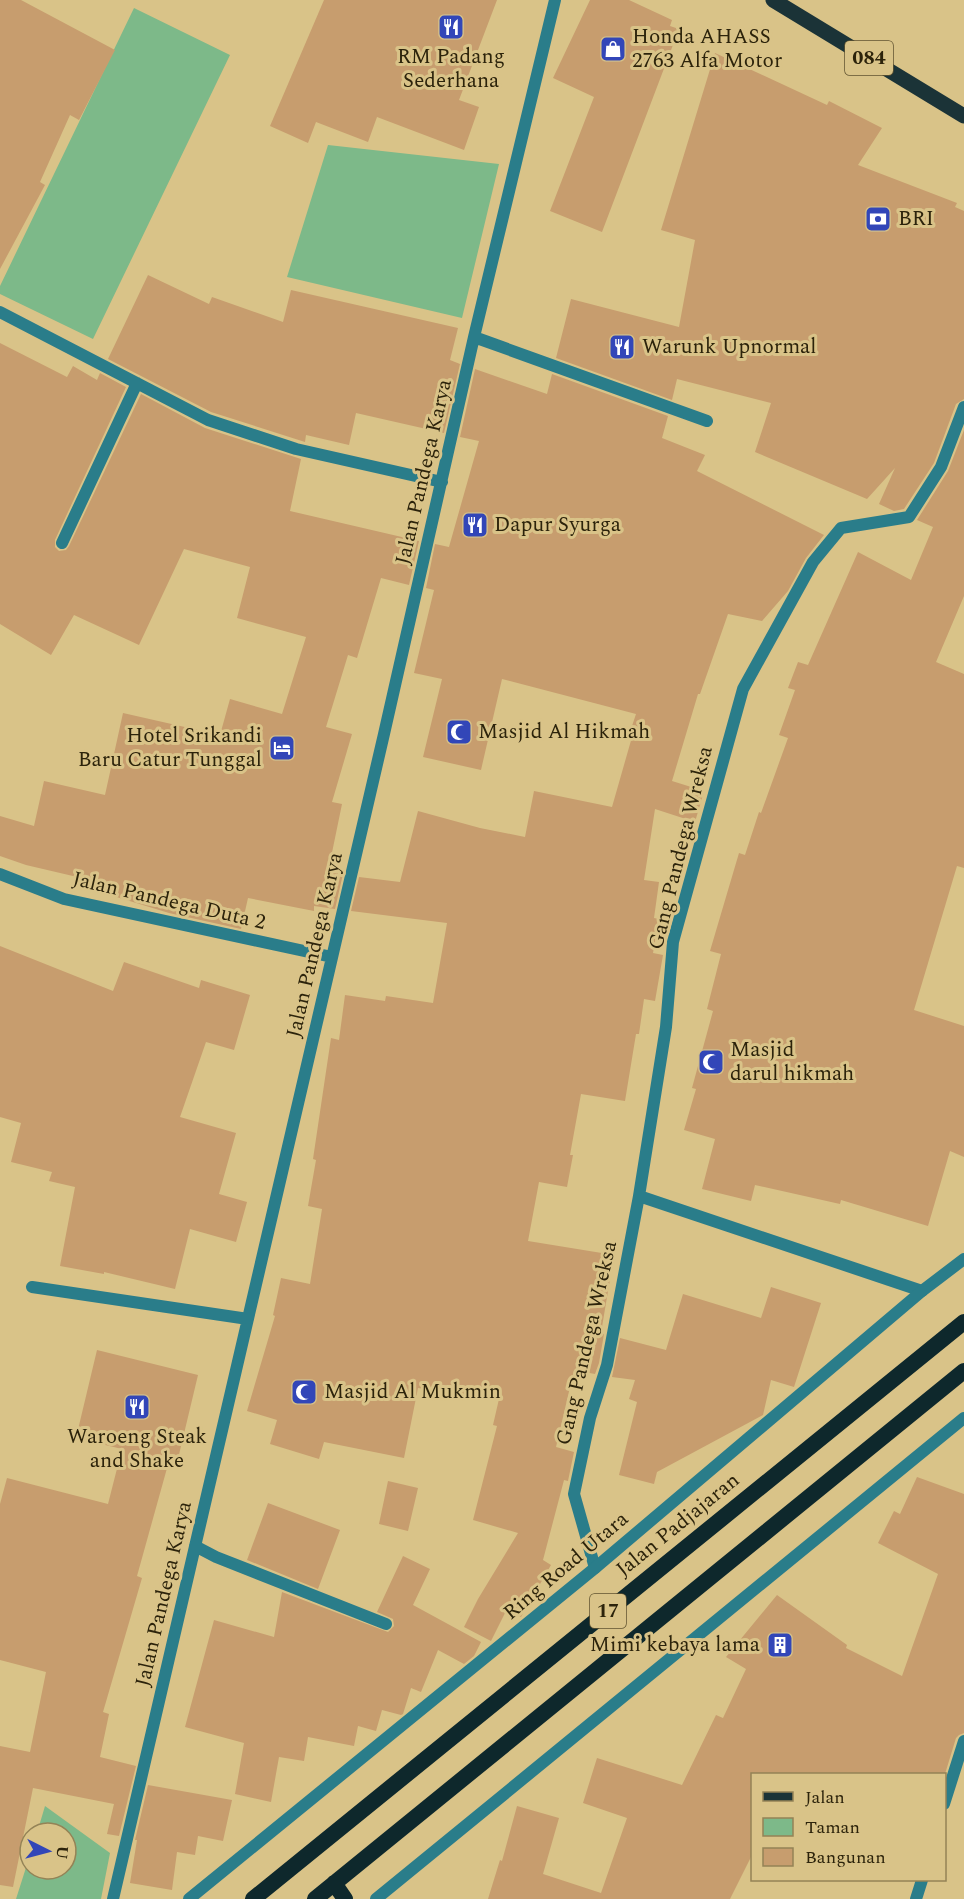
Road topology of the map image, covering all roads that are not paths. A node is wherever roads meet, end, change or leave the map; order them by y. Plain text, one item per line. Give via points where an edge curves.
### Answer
1 (555, 0) edge
2 (773, 0) edge
3 (964, 116) edge
4 (0, 312) edge
5 (474, 337) junction
6 (137, 383) junction
7 (964, 407) edge
8 (707, 422) dead end
9 (442, 482) junction
10 (62, 543) dead end
11 (0, 874) edge
12 (332, 957) junction
13 (639, 1196) junction
14 (964, 1259) edge
15 (32, 1287) dead end
16 (922, 1291) junction
17 (248, 1319) junction
18 (964, 1322) edge
19 (964, 1371) edge
20 (964, 1418) edge
21 (195, 1546) junction
22 (595, 1568) junction
23 (386, 1624) dead end
24 (964, 1741) edge
25 (946, 1801) edge
26 (922, 1881) edge
27 (334, 1883) junction
28 (113, 1899) edge
29 (189, 1899) edge
30 (253, 1899) edge
31 (315, 1899) edge
32 (345, 1899) edge
33 (376, 1899) edge
34 (916, 1899) edge

1 - 5 street, Jalan Pandega Karya
2 - 3 main road, 084
4 - 6 street
5 - 8 street
5 - 9 street, Jalan Pandega Karya
6 - 9 street via 208,420 296,449
6 - 10 street
7 - 13 street, Gang Pandega Wreksa via 941,467 909,517 841,528 813,562 743,689 673,942 666,1027
9 - 12 street, Jalan Pandega Karya
11 - 12 street, Jalan Pandega Duta 2 via 64,899
12 - 17 street, Jalan Pandega Karya
13 - 16 street
13 - 22 street, Gang Pandega Wreksa via 607,1365 590,1418 574,1494
14 - 16 street, Ring Road Utara
15 - 17 street
16 - 22 street, Ring Road Utara
17 - 21 street, Jalan Pandega Karya
18 - 30 highway, Jalan Padjajaran / 17
19 - 27 highway, 17
20 - 33 street
21 - 23 street
21 - 28 street, Jalan Pandega Karya
22 - 29 street, Ring Road Utara
24 - 25 street
26 - 34 street
27 - 31 highway, 17
27 - 32 highway

